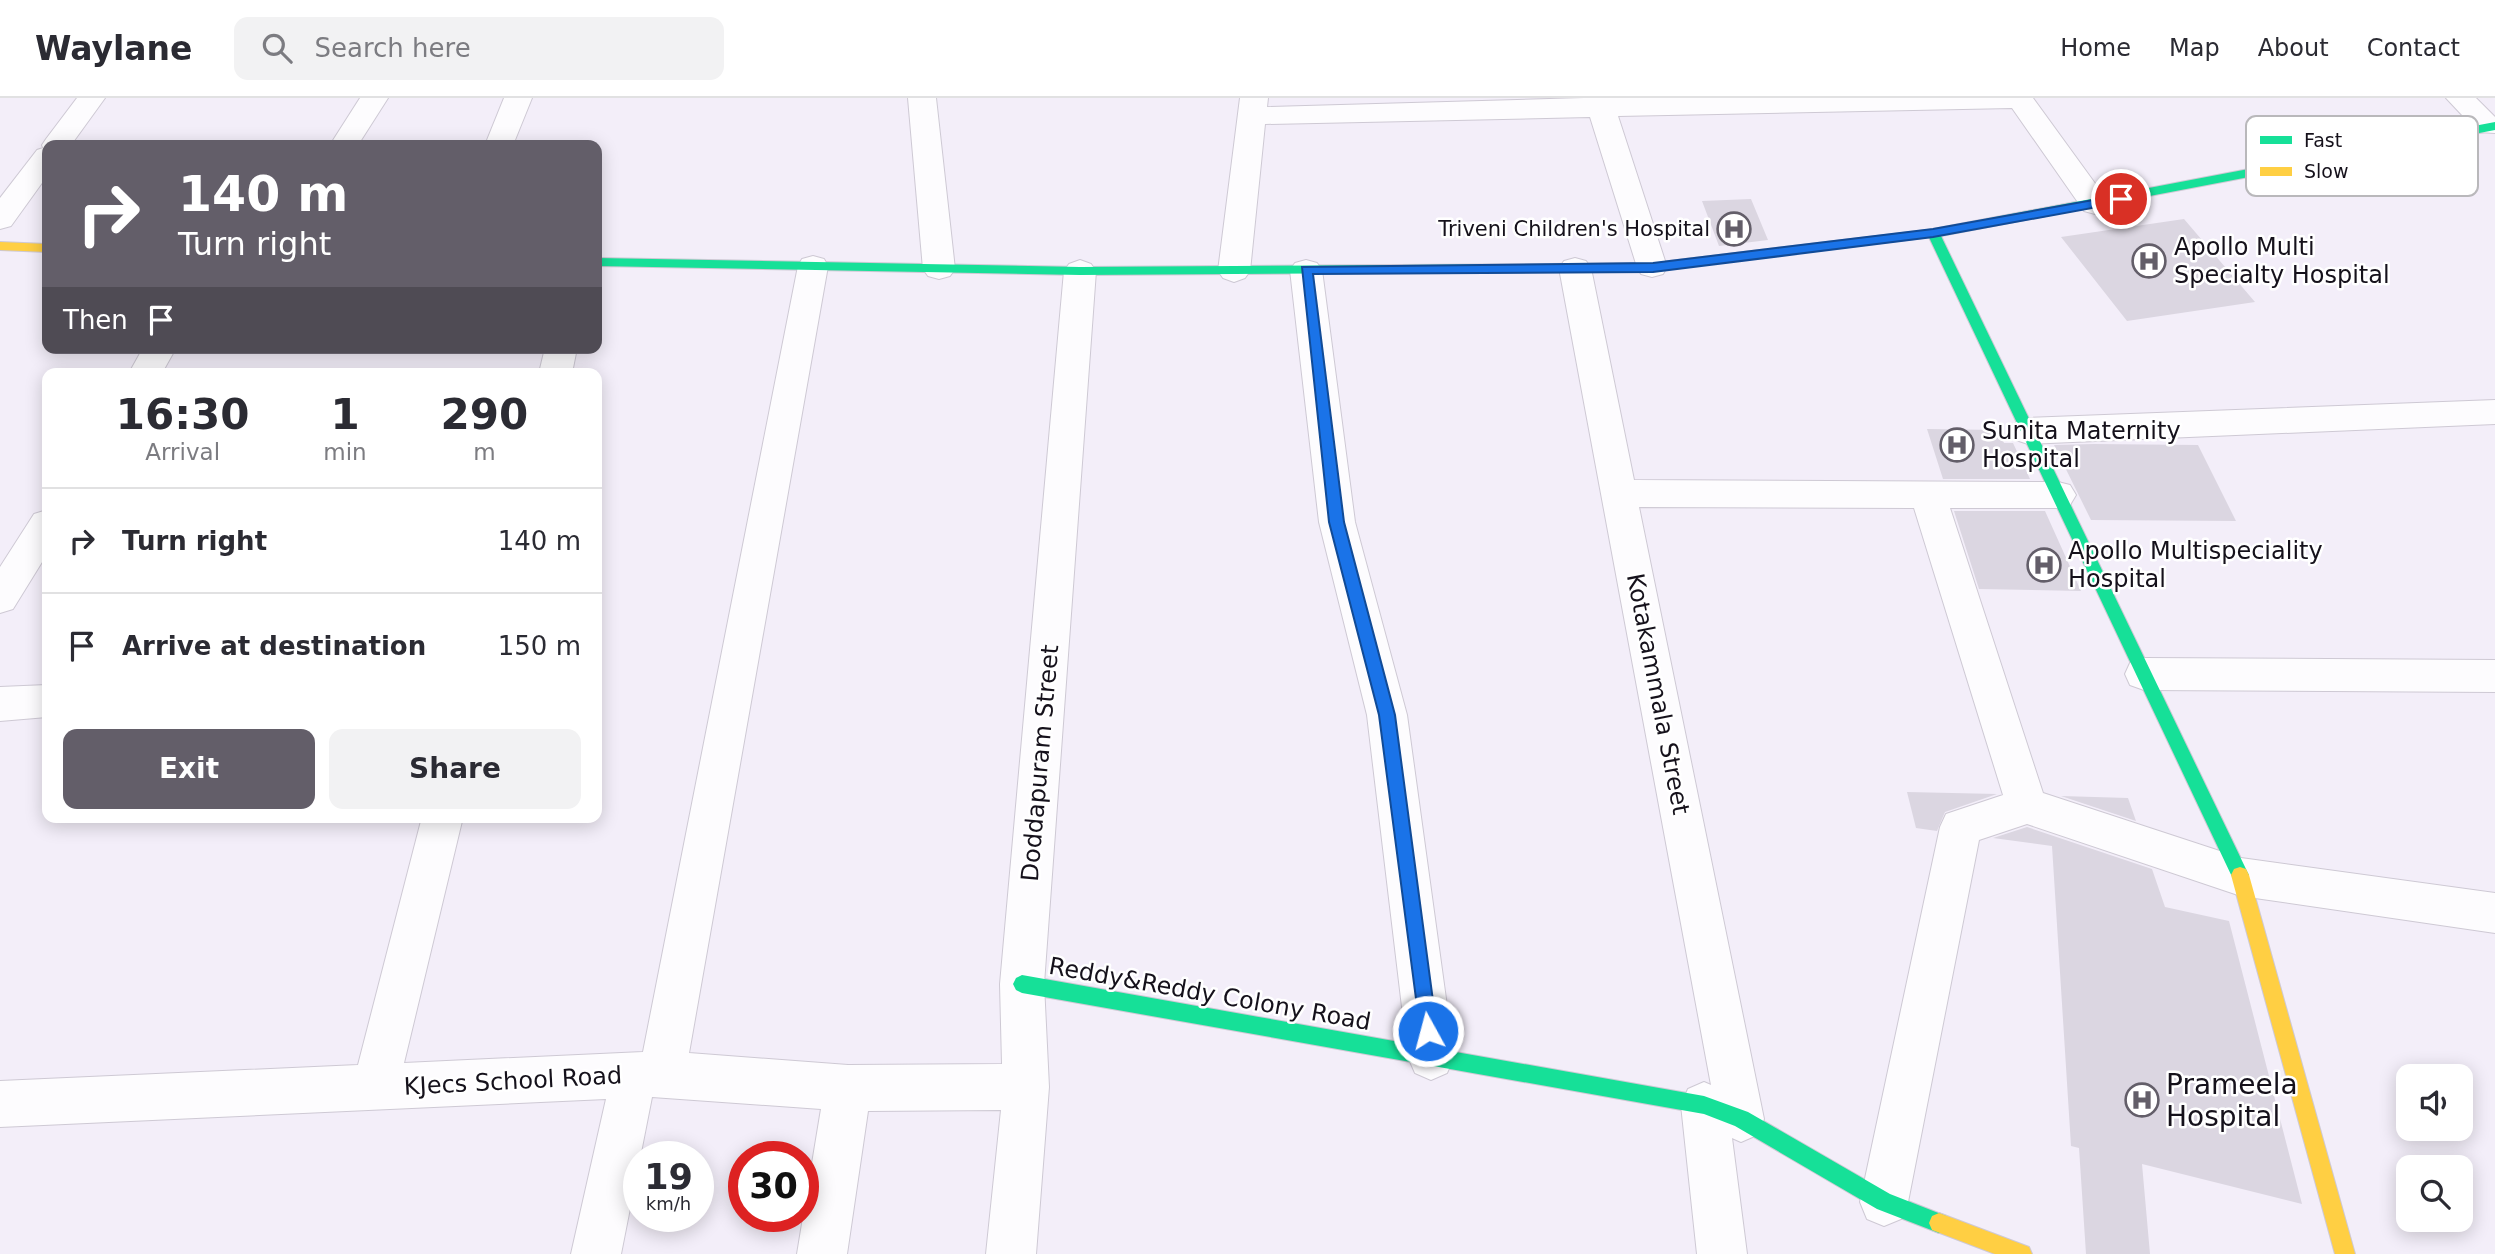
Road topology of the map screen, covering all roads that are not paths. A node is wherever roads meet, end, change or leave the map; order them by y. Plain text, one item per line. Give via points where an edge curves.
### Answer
1 (91, 98) edge
2 (374, 98) edge
3 (519, 98) edge
4 (922, 98) edge
5 (2460, 98) edge
6 (2020, 99) edge
7 (1600, 104) edge
8 (1416, 106) edge
9 (1253, 107) edge
10 (2492, 126) edge
11 (60, 140) edge
12 (347, 140) edge
13 (501, 140) edge
14 (42, 163) edge
15 (2246, 174) edge
16 (2095, 204) junction
17 (0, 219) edge
18 (1933, 233) junction
19 (0, 246) edge
20 (42, 248) edge
21 (602, 262) edge
22 (813, 267) junction
23 (1653, 267) junction
24 (1575, 268) junction
25 (939, 269) junction
26 (1306, 270) junction
27 (1080, 271) junction
28 (1234, 271) junction
29 (2495, 412) edge
30 (2028, 431) junction
31 (1619, 493) junction
32 (2058, 495) junction
33 (1928, 496) junction
34 (42, 532) edge
35 (0, 598) edge
36 (2144, 674) junction
37 (2495, 676) edge
38 (42, 701) edge
39 (0, 704) edge
40 (2027, 806) junction
41 (441, 823) edge
42 (2241, 877) junction
43 (2495, 913) edge
44 (1022, 984) junction
45 (1431, 1057) junction
46 (648, 1074) junction
47 (375, 1087) junction
48 (1027, 1087) junction
49 (848, 1088) junction
50 (0, 1104) edge
51 (1723, 1112) junction
52 (1884, 1202) junction
53 (596, 1254) edge
54 (822, 1254) edge
55 (1011, 1254) edge
56 (1721, 1254) edge
57 (2022, 1254) edge
58 (2345, 1254) edge

1 - 11 street
2 - 12 street
3 - 13 street
4 - 25 street
5 - 10 street
6 - 7 street
6 - 16 street
7 - 8 street
7 - 23 street
8 - 9 street
9 - 28 street
14 - 17 street
15 - 16 street
16 - 18 street
18 - 23 street
18 - 30 street
19 - 20 street
21 - 22 street
22 - 25 street
22 - 46 street
23 - 24 street
24 - 26 street
24 - 31 street, Kotakammala Street
25 - 27 street
26 - 28 street
26 - 45 street via 1337,522 1387,715
27 - 28 street
27 - 44 street, Doddapuram Street
29 - 30 street
30 - 32 street
31 - 33 street
31 - 51 street, Kotakammala Street
32 - 33 street
32 - 36 street
33 - 40 street
34 - 35 street
36 - 37 street
36 - 42 street
38 - 39 street
40 - 42 street
40 - 52 street via 1961,827
41 - 47 street
42 - 43 street
42 - 58 street
44 - 45 street, Reddy&Reddy Colony Road
44 - 48 street, Doddapuram Street
45 - 51 street, Reddy&Reddy Colony Road
46 - 47 street, KJecs School Road
46 - 49 street, KJecs School Road
46 - 53 street
47 - 50 street, KJecs School Road
48 - 49 street, KJecs School Road
48 - 55 street, Doddapuram Street
49 - 54 street
51 - 52 street, Reddy&Reddy Colony Road
51 - 56 street, Kotakammala Street
52 - 57 street, Reddy&Reddy Colony Road

